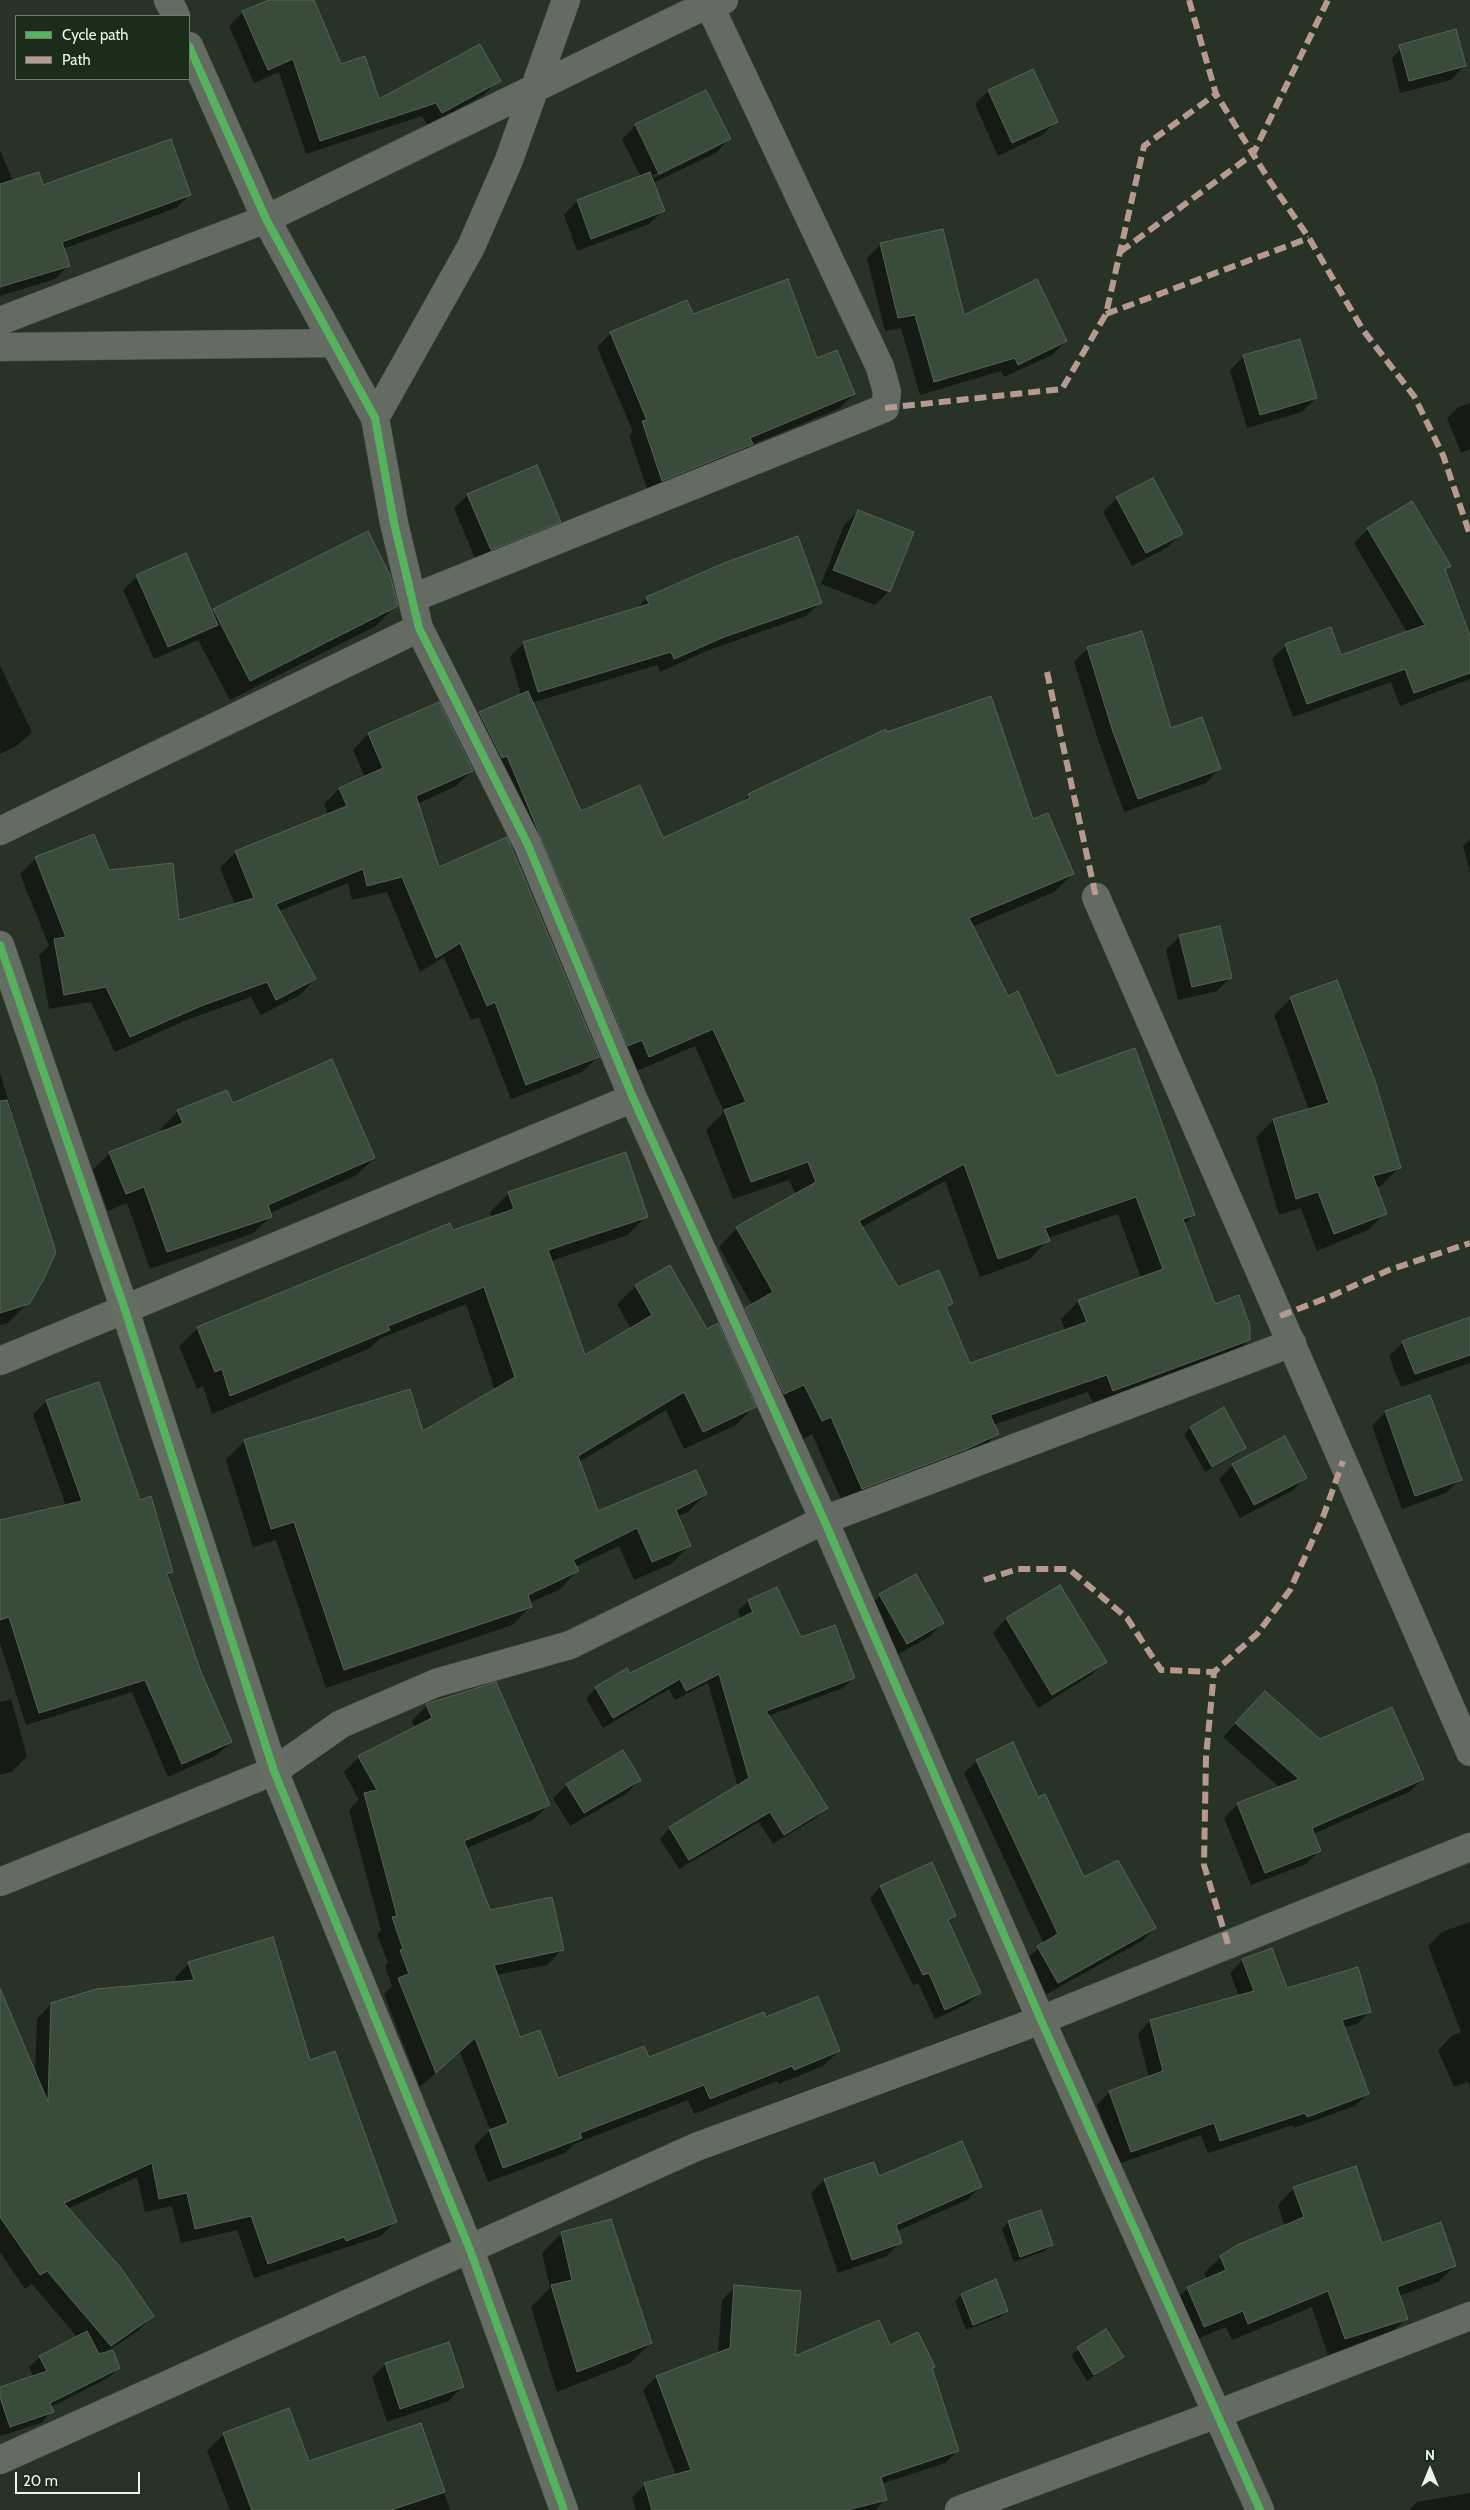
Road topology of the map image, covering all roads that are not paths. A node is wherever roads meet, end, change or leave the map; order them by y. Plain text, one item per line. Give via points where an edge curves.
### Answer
1 (168, 0) edge
2 (566, 0) edge
3 (713, 1) edge
4 (176, 15) edge
5 (190, 48) edge
6 (537, 86) junction
7 (266, 219) junction
8 (0, 321) edge
9 (334, 343) junction
10 (0, 347) edge
11 (375, 418) junction
12 (413, 598) junction
13 (419, 628) junction
14 (0, 831) edge
15 (1096, 897) dead end
16 (0, 945) edge
17 (633, 1098) junction
18 (125, 1310) junction
19 (1292, 1343) junction
20 (0, 1361) edge
21 (824, 1520) junction
22 (1470, 1752) edge
23 (274, 1771) junction
24 (1470, 1847) edge
25 (0, 1882) edge
26 (1041, 2020) junction
27 (470, 2250) junction
28 (1470, 2316) edge
29 (1217, 2414) junction
30 (0, 2460) edge
31 (564, 2510) edge
32 (959, 2510) edge
33 (1260, 2510) edge

1 - 4 street
2 - 6 street
3 - 6 street
3 - 12 street via 880,367 887,392 884,408
5 - 7 street
6 - 7 street
6 - 11 street via 472,247
7 - 8 street
7 - 9 street
9 - 10 street
9 - 11 street
11 - 12 street via 394,523
12 - 13 street
13 - 14 street
13 - 17 street via 528,845
15 - 19 street
16 - 18 street
17 - 18 street
17 - 21 street
18 - 20 street
18 - 23 street
19 - 21 street
19 - 22 street
21 - 23 street via 570,1644 436,1683 341,1724
21 - 26 street
23 - 25 street
23 - 27 street
24 - 26 street
26 - 27 street via 696,2147
26 - 29 street
27 - 30 street
27 - 31 street
28 - 29 street
29 - 32 street
29 - 33 street

